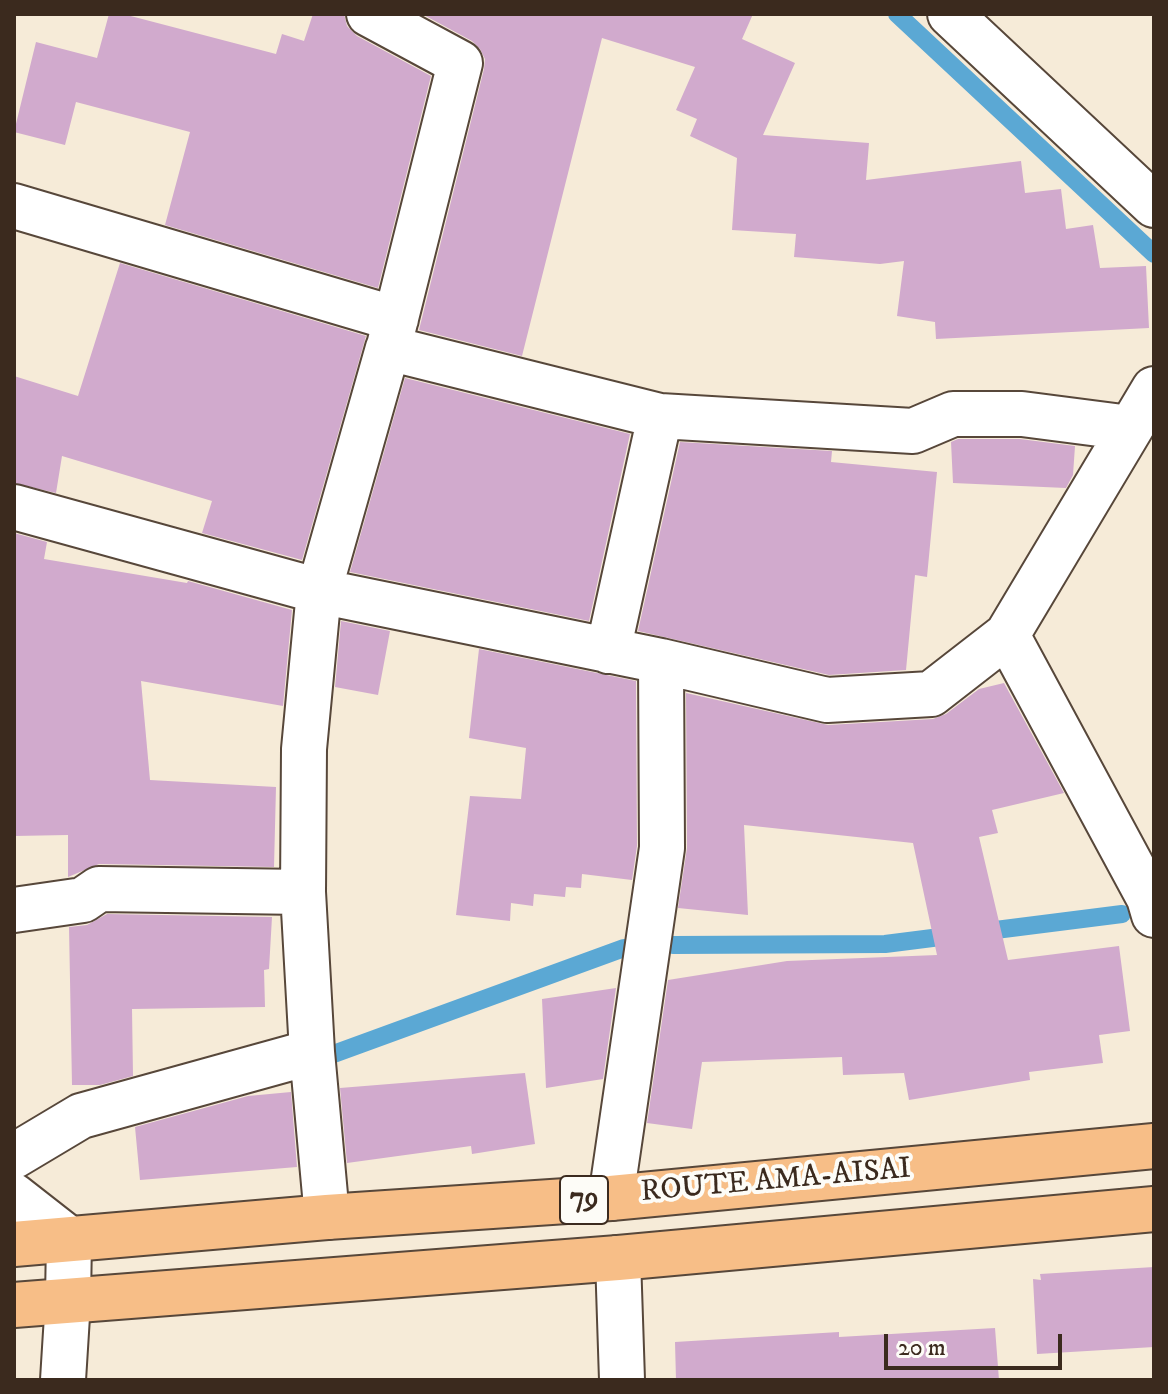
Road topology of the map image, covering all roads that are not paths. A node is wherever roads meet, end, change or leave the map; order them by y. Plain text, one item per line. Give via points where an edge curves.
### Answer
1 (369, 14) edge
2 (950, 14) edge
3 (1154, 205) edge
4 (14, 206) edge
5 (392, 333) junction
6 (1154, 389) edge
7 (660, 416) junction
8 (1130, 428) junction
9 (14, 507) edge
10 (319, 591) junction
11 (1007, 635) junction
12 (608, 651) junction
13 (661, 661) junction
14 (303, 892) junction
15 (14, 910) edge
16 (1154, 915) edge
17 (312, 1052) junction
18 (1154, 1146) edge
19 (14, 1156) edge
20 (14, 1196) edge
21 (611, 1198) junction
22 (1154, 1209) edge
23 (327, 1217) junction
24 (69, 1239) junction
25 (14, 1244) edge
26 (618, 1258) junction
27 (68, 1300) junction
28 (14, 1305) edge
29 (63, 1380) edge
30 (622, 1380) edge

1 - 5 street via 460,63
2 - 3 street
4 - 5 street
5 - 7 street
5 - 10 street
6 - 8 street
7 - 8 street via 913,431 953,414 1022,414
7 - 12 street
8 - 11 street
9 - 10 street
10 - 12 street
10 - 14 street via 304,749
11 - 13 street via 931,694 827,700
11 - 16 street
12 - 13 street
13 - 21 street via 662,848
14 - 15 street via 99,889 83,900
14 - 17 street
17 - 19 street via 81,1116
17 - 23 street
18 - 21 main road, ROUTE AMA-AISAI / 79
20 - 24 street
21 - 23 main road, ROUTE AMA-AISAI / 79
22 - 26 main road, ROUTE AMA-AISAI / 79
23 - 24 main road, ROUTE AMA-AISAI / 79
24 - 25 main road, ROUTE AMA-AISAI / 79
24 - 27 street
26 - 27 main road, ROUTE AMA-AISAI / 79
26 - 30 street
27 - 28 main road, ROUTE AMA-AISAI / 79
27 - 29 street

